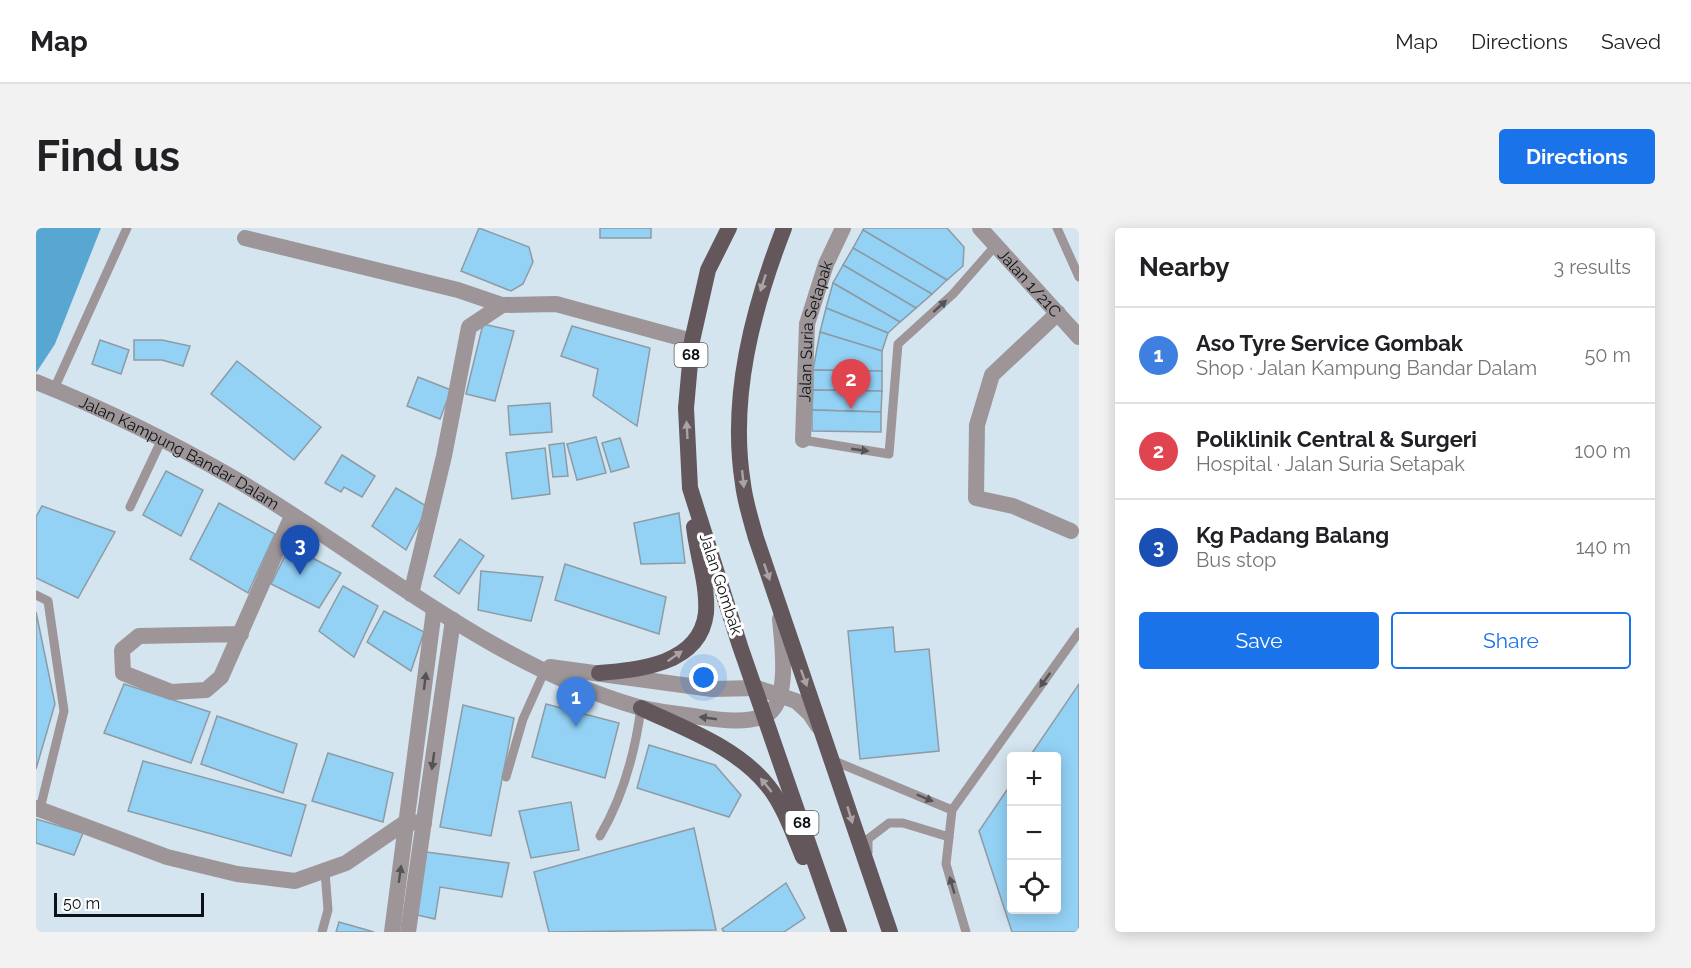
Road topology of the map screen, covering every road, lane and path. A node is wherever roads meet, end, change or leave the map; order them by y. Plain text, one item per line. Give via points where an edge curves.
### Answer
1 (127, 228) edge
2 (729, 228) edge
3 (784, 228) edge
4 (843, 228) edge
5 (980, 228) edge
6 (1058, 228) edge
7 (245, 238) dead end
8 (996, 245) junction
9 (1079, 278) edge
10 (501, 305) junction
11 (1058, 313) junction
12 (1079, 337) edge
13 (692, 341) junction
14 (36, 382) edge
15 (54, 389) junction
16 (162, 439) junction
17 (803, 440) joint
18 (690, 488) junction
19 (130, 507) dead end
20 (292, 516) junction
21 (1071, 531) dead end
22 (411, 594) junction
23 (36, 595) edge
24 (779, 606) junction
25 (434, 610) junction
26 (453, 620) junction
27 (1079, 632) edge
28 (240, 634) junction
29 (540, 668) junction
30 (599, 673) junction
31 (757, 688) junction
32 (781, 695) junction
33 (641, 708) junction
34 (766, 715) junction
35 (825, 738) junction
36 (832, 760) junction
37 (506, 777) dead end
38 (38, 808) edge
39 (952, 810) junction
40 (406, 822) junction
41 (424, 823) junction
42 (600, 836) dead end
43 (949, 837) junction
44 (325, 872) junction
45 (868, 872) junction
46 (322, 932) edge
47 (392, 932) edge
48 (408, 932) edge
49 (837, 932) edge
50 (890, 932) edge
51 (966, 932) edge

1 - 15 lane
2 - 13 main road, Jalan Gombak / 68 via 708,270
3 -> 24 main road via 762,284 752,326 739,426 742,484
4 - 17 street, Jalan Suria Setapak via 826,264 807,324
5 - 8 street, Jalan 1/21C
6 - 9 lane
7 - 10 street via 458,290
8 - 11 street, Jalan 1/21C
17 -> 8 lane via 889,454 898,344 953,294
10 - 13 street via 556,304
10 - 22 street via 469,327
11 - 12 street, Jalan 1/21C
11 - 21 street via 992,375 977,425 976,498 1013,506
18 -> 13 main road, Jalan Gombak / 68 via 686,408
14 - 15 street, Jalan Kampung Bandar Dalam
15 - 16 street, Jalan Kampung Bandar Dalam
16 - 19 lane
16 - 20 street, Jalan Kampung Bandar Dalam
30 -> 18 main road via 661,665 690,644 699,631 706,614
18 - 31 main road, Jalan Gombak / 68
20 - 22 street, Jalan Kampung Bandar Dalam
20 - 28 street
22 - 25 street, Jalan Kampung Bandar Dalam
23 - 38 lane via 48,601 64,711
24 - 32 street
24 -> 35 main road
25 - 26 street, Jalan Kampung Bandar Dalam
40 -> 25 street
26 - 29 street, Jalan Kampung Bandar Dalam
26 -> 41 street
27 -> 39 lane
28 - 28 street via 139,636 122,650 123,673 171,692 206,690 221,677
29 - 30 street, Jalan Kampung Bandar Dalam
29 - 33 street, Jalan Kampung Bandar Dalam via 598,695
29 - 37 lane
30 - 31 street, Jalan Kampung Bandar Dalam via 712,689
31 - 32 street, Jalan Kampung Bandar Dalam
31 - 34 main road, Jalan Gombak / 68
32 - 34 street
32 - 35 street, Jalan Kampung Bandar Dalam via 796,701 810,714
34 -> 33 street, Jalan Kampung Bandar Dalam via 718,719
33 - 42 lane via 617,807
49 -> 33 main road via 768,786 748,765 717,745
34 - 49 main road, Jalan Gombak / 68
35 - 36 main road
36 -> 39 lane
36 -> 45 main road
38 - 44 street via 166,857 237,874 295,881
39 - 43 lane
40 - 41 street
40 - 44 street via 346,863
47 -> 40 street
41 - 48 street
43 - 45 lane via 903,823 889,823 868,838
51 -> 43 lane via 946,864
44 - 46 lane via 328,910
45 - 50 main road

